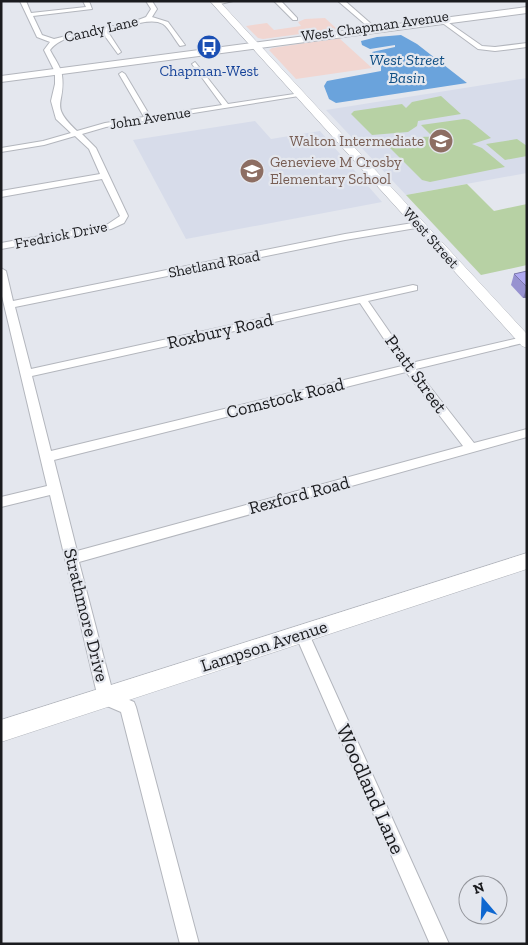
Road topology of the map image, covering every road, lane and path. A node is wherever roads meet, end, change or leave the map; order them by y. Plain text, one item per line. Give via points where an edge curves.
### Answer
1 (23, 1) edge
2 (86, 1) edge
3 (149, 1) edge
4 (230, 1) edge
5 (277, 1) edge
6 (341, 1) edge
7 (215, 2) edge
8 (527, 8) edge
9 (29, 15) junction
10 (148, 18) junction
11 (295, 19) dead end
12 (441, 20) junction
13 (103, 29) junction
14 (373, 29) junction
15 (54, 41) junction
16 (182, 44) dead end
17 (527, 44) edge
18 (254, 45) junction
19 (118, 52) dead end
20 (195, 64) dead end
21 (58, 72) junction
22 (122, 74) dead end
23 (1, 79) edge
24 (301, 95) junction
25 (226, 106) junction
26 (148, 118) junction
27 (78, 134) junction
28 (1, 150) edge
29 (105, 176) junction
30 (1, 194) edge
31 (419, 224) junction
32 (1, 246) edge
33 (1, 271) edge
34 (413, 288) dead end
35 (362, 299) junction
36 (10, 305) junction
37 (525, 341) edge
38 (409, 368) junction
39 (26, 374) junction
40 (527, 433) edge
41 (471, 448) junction
42 (46, 457) junction
43 (53, 489) junction
44 (1, 502) edge
45 (72, 558) junction
46 (527, 561) edge
47 (302, 634) junction
48 (106, 698) junction
49 (1, 731) edge
50 (190, 944) edge
51 (440, 944) edge

1 - 9 street
2 - 9 street via 90,8
3 - 10 street via 154,9
4 - 7 street
5 - 11 street
6 - 14 street
7 - 18 main road, West Street
8 - 12 main road, West Chapman Avenue
9 - 15 street via 40,36
10 - 13 street, Candy Lane via 131,25
10 - 16 street via 166,23
12 - 14 main road, West Chapman Avenue
12 - 17 street via 476,46 487,49
13 - 15 street, Candy Lane via 74,33
13 - 19 street
14 - 18 main road, West Chapman Avenue
15 - 21 street via 47,50
18 - 21 main road, West Chapman Avenue
18 - 24 main road, West Street
20 - 25 street
21 - 23 main road, West Chapman Avenue
21 - 27 street via 55,101 60,119
22 - 26 street
24 - 25 street, John Avenue
24 - 31 main road, West Street
25 - 26 street, John Avenue
26 - 27 street, John Avenue via 106,125
27 - 28 street, John Avenue via 44,144
27 - 29 street via 92,148
29 - 30 street
29 - 32 street, Fredrick Drive via 124,216 121,222
31 - 36 street, Shetland Road
31 - 37 main road, West Street
33 - 36 street, Strathmore Drive
34 - 35 street, Roxbury Road
35 - 38 street, Pratt Street
35 - 39 street, Roxbury Road
36 - 39 street, Strathmore Drive
37 - 38 street, Comstock Road
38 - 41 street, Pratt Street
38 - 42 street, Comstock Road
39 - 42 street, Strathmore Drive
40 - 41 street, Rexford Road
41 - 45 street, Rexford Road
42 - 43 street, Strathmore Drive
43 - 44 street
43 - 45 street, Strathmore Drive
45 - 48 street, Strathmore Drive
46 - 47 main road, Lampson Avenue
47 - 48 main road, Lampson Avenue
47 - 51 street, Woodland Lane
48 - 49 main road, Lampson Avenue
48 - 50 street, Strathmore Drive via 128,707

